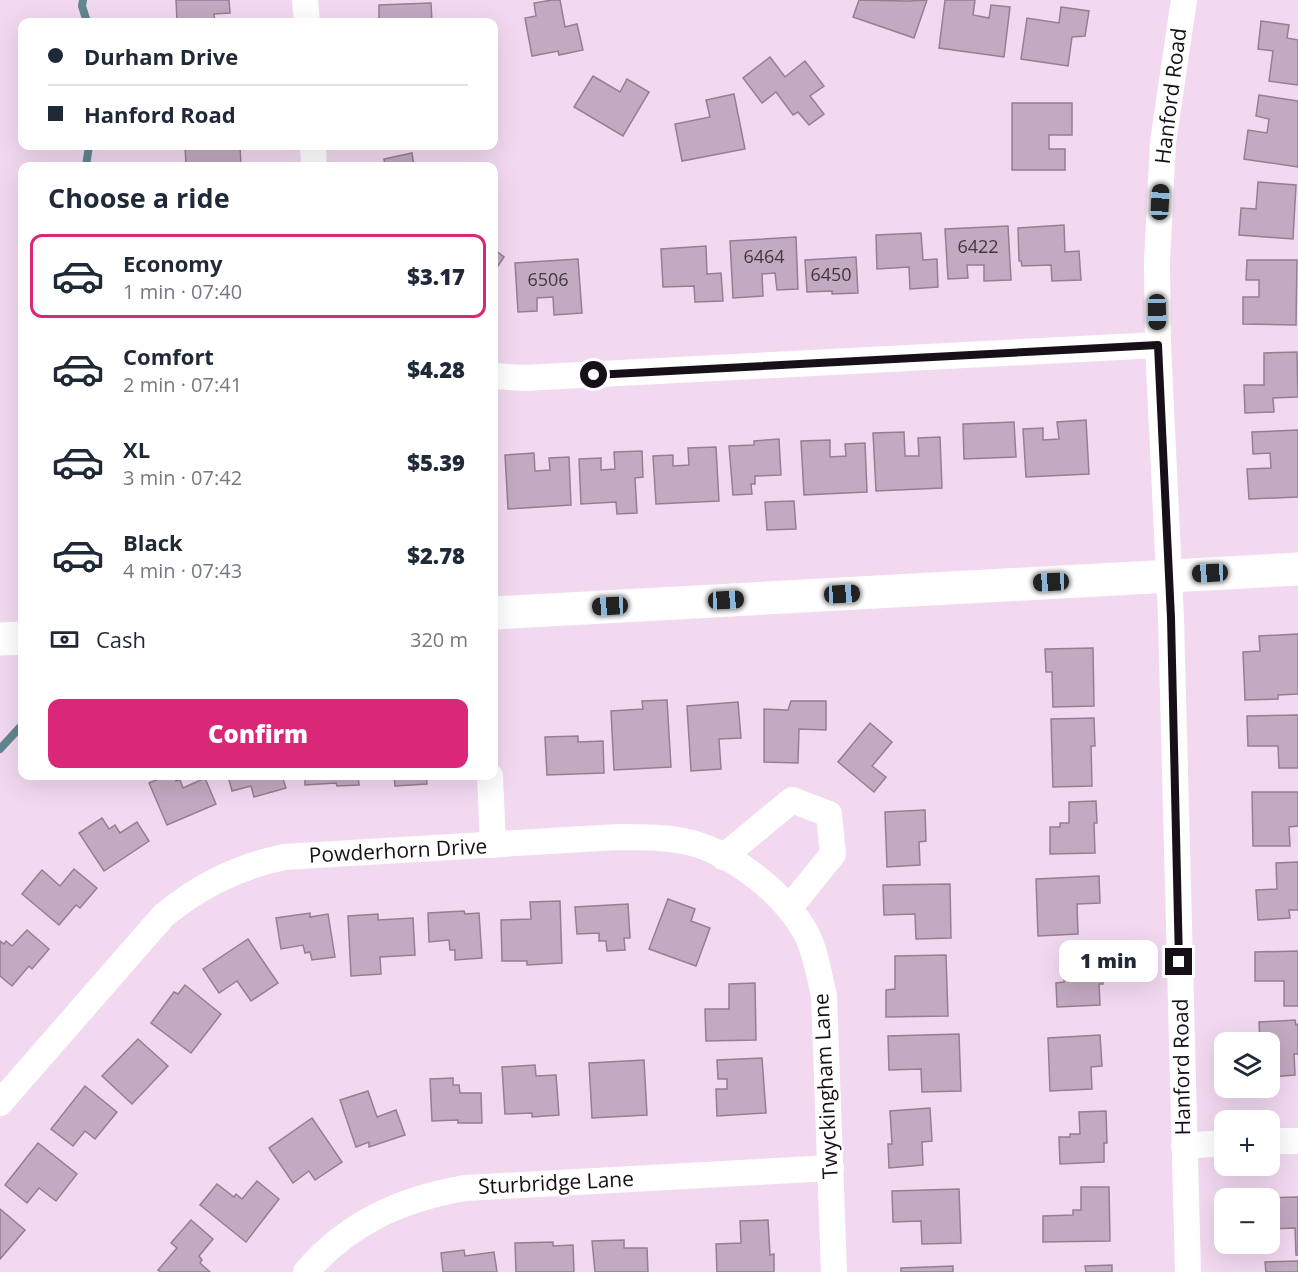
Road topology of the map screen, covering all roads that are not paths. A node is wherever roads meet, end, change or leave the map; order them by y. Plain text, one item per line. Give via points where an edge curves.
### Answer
1 (305, 0) edge
2 (1184, 0) edge
3 (307, 18) edge
4 (1158, 345) junction
5 (498, 376) edge
6 (1298, 569) edge
7 (1169, 576) junction
8 (498, 613) edge
9 (18, 638) edge
10 (0, 639) edge
11 (490, 780) edge
12 (493, 845) junction
13 (723, 857) junction
14 (759, 880) joint
15 (790, 907) junction
16 (0, 1103) edge
17 (1298, 1140) edge
18 (1280, 1141) edge
19 (1214, 1144) edge
20 (1184, 1146) junction
21 (831, 1168) junction
22 (306, 1272) edge
23 (834, 1272) edge
24 (1188, 1272) edge

1 - 3 street
2 - 4 street, Hanford Road via 1163,142 1157,261
4 - 5 street
4 - 7 street, Hanford Road
6 - 7 street
7 - 8 street
7 - 20 street, Hanford Road
9 - 10 street
11 - 12 street
12 - 13 street, Powderhorn Drive via 646,837 691,843
12 - 16 street, Powderhorn Drive via 284,857 213,881 184,899 147,932
13 - 14 street, Powderhorn Drive
13 - 15 street via 792,800 829,814 833,854
14 - 15 street, Twyckingham Lane
15 - 21 street, Twyckingham Lane via 807,935 824,996
17 - 18 street
19 - 20 street
20 - 24 street, Hanford Road
21 - 22 street, Sturbridge Lane via 465,1188 436,1193 371,1218 349,1232
21 - 23 street, Twyckingham Lane

